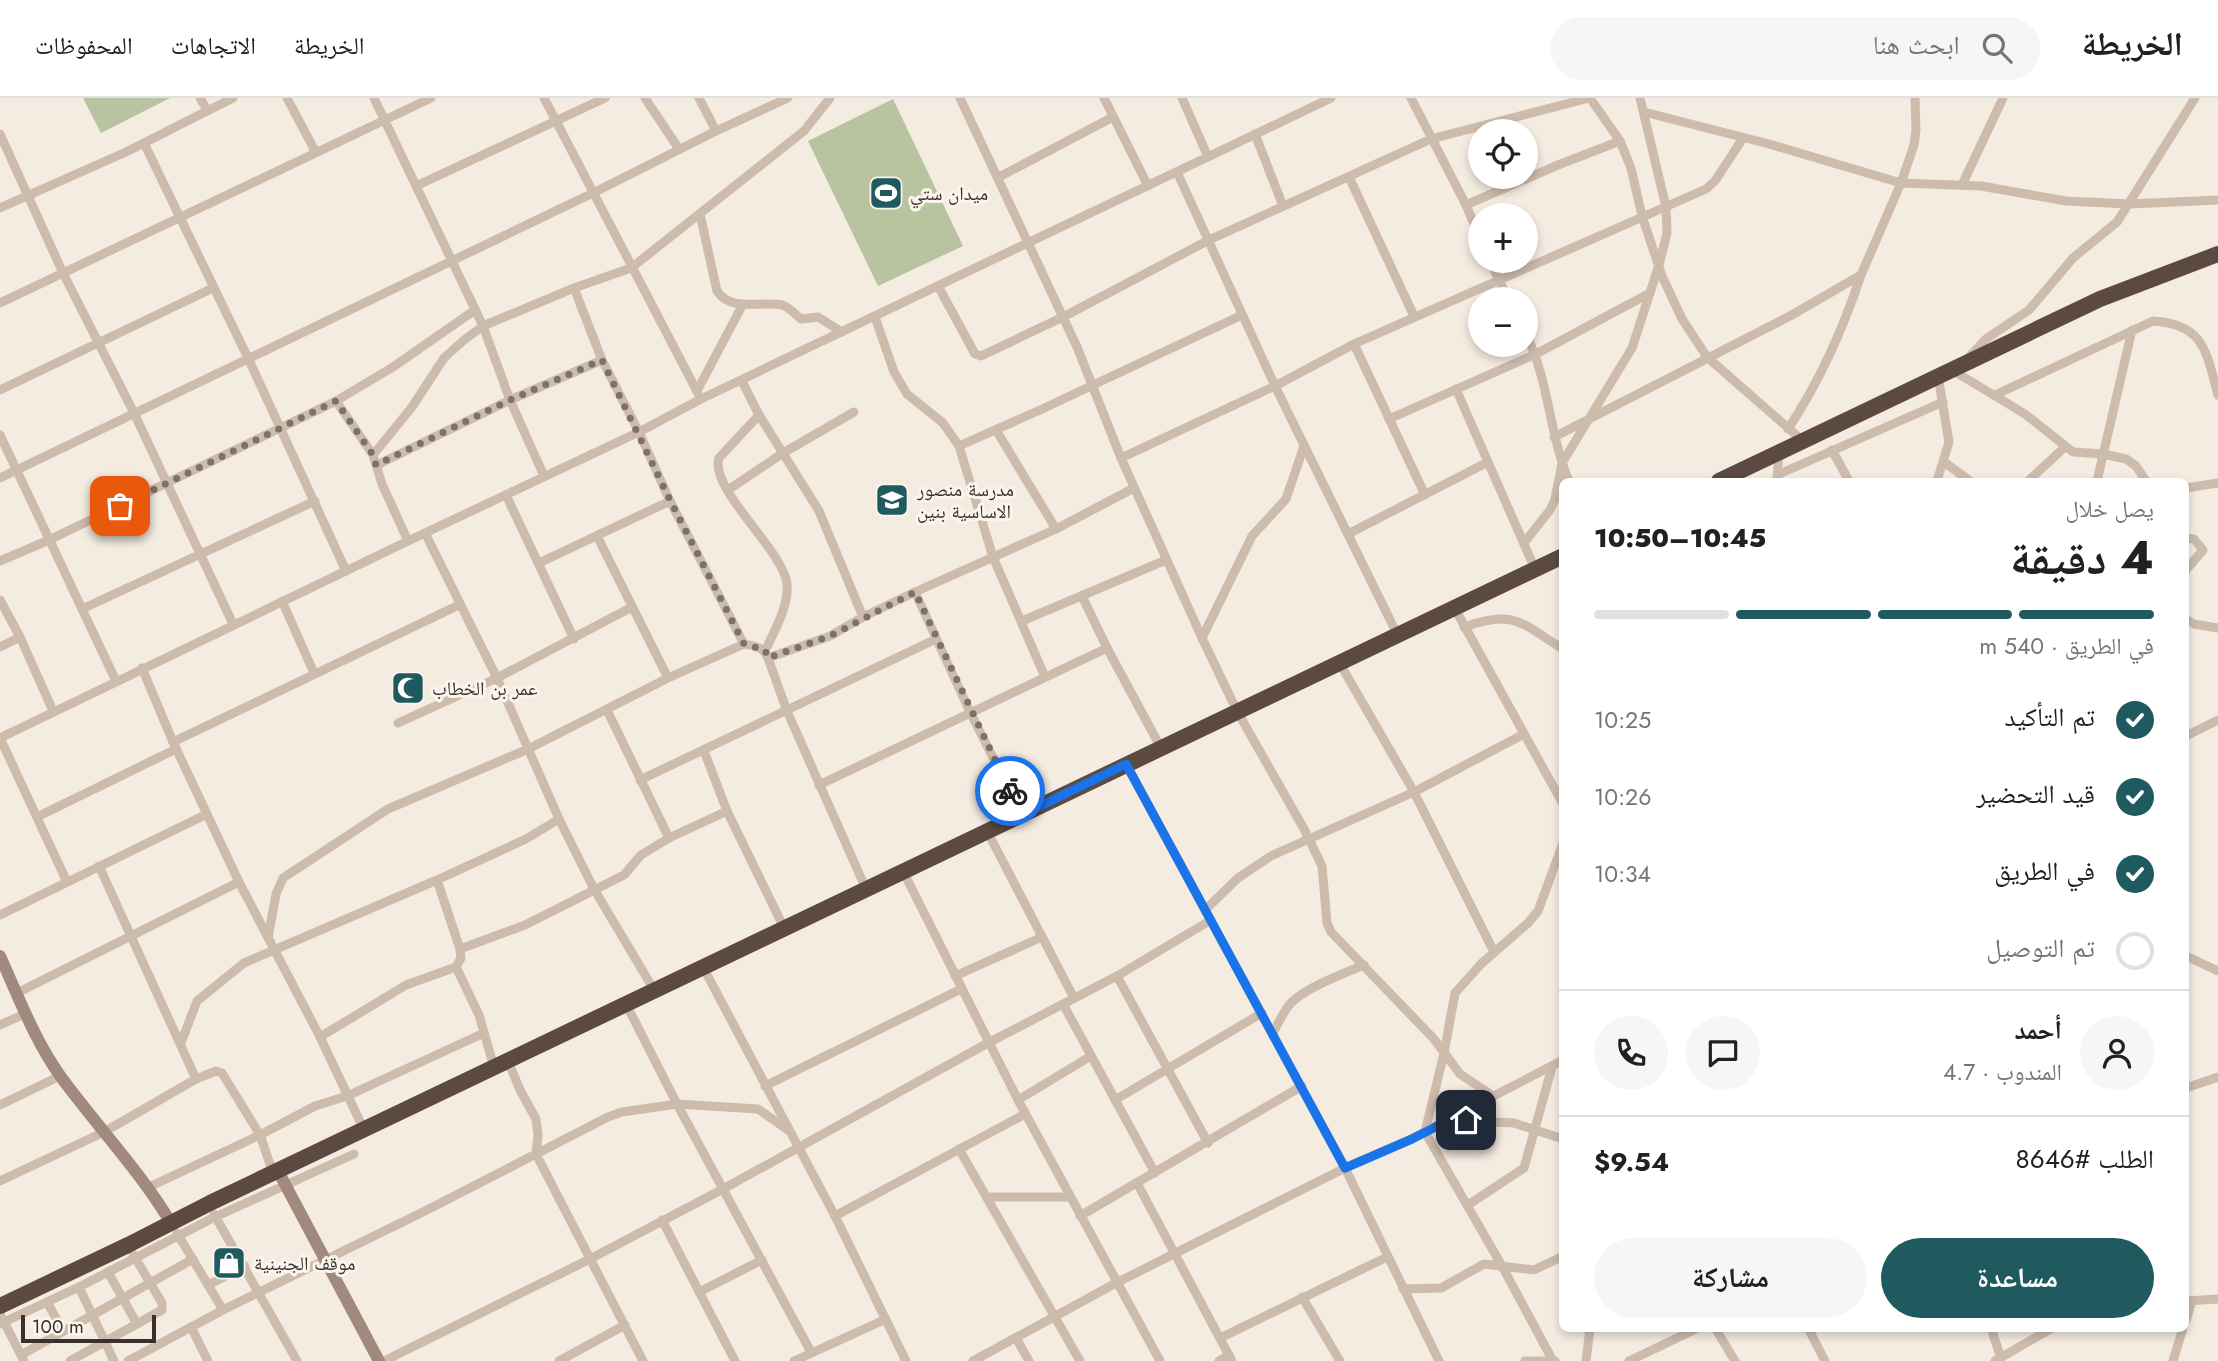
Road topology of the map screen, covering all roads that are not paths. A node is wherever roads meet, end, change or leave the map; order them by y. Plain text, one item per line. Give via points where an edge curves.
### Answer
1 (200, 98) edge
2 (233, 98) edge
3 (287, 98) edge
4 (374, 98) edge
5 (431, 98) edge
6 (544, 98) edge
7 (605, 98) edge
8 (645, 98) edge
9 (699, 98) edge
10 (788, 98) edge
11 (830, 98) edge
12 (1104, 98) edge
13 (1182, 98) edge
14 (1331, 98) edge
15 (1411, 98) edge
16 (1590, 98) edge
17 (1640, 98) edge
18 (1915, 98) edge
19 (2003, 98) edge
20 (2195, 98) edge
21 (962, 99) edge
22 (207, 110) junction
23 (1644, 112) junction
24 (1113, 117) junction
25 (384, 121) junction
26 (556, 121) junction
27 (716, 131) junction
28 (1255, 134) junction
29 (0, 136) edge
30 (1743, 138) junction
31 (1431, 139) junction
32 (1620, 141) junction
33 (144, 143) junction
34 (679, 149) junction
35 (315, 151) junction
36 (1208, 157) junction
37 (1177, 172) junction
38 (999, 177) junction
39 (1349, 177) junction
40 (1901, 183) junction
41 (1962, 185) junction
42 (416, 186) junction
43 (1148, 187) junction
44 (593, 193) junction
45 (28, 196) junction
46 (2218, 200) edge
47 (2129, 204) junction
48 (1466, 205) junction
49 (1283, 206) junction
50 (1666, 207) junction
51 (0, 208) edge
52 (1468, 210) edge
53 (700, 214) junction
54 (1642, 216) junction
55 (179, 217) junction
56 (1209, 240) junction
57 (1029, 243) junction
58 (2218, 254) edge
59 (451, 259) junction
60 (1659, 265) junction
61 (631, 268) junction
62 (1496, 273) edge
63 (63, 274) junction
64 (1861, 275) junction
65 (1499, 280) junction
66 (938, 286) junction
67 (1502, 287) edge
68 (213, 288) junction
69 (574, 288) junction
70 (1650, 293) junction
71 (0, 303) edge
72 (743, 304) junction
73 (475, 310) junction
74 (1242, 315) junction
75 (1414, 316) junction
76 (875, 317) junction
77 (1063, 317) junction
78 (483, 326) junction
79 (2132, 330) junction
80 (842, 332) junction
81 (99, 343) junction
82 (1354, 344) junction
83 (1538, 353) edge
84 (1707, 356) junction
85 (1529, 357) edge
86 (1537, 357) edge
87 (248, 358) junction
88 (602, 360) junction
89 (1950, 371) junction
90 (742, 381) junction
91 (2216, 383) edge
92 (1092, 385) junction
93 (1275, 386) junction
94 (1456, 389) junction
95 (0, 390) edge
96 (699, 395) junction
97 (1995, 395) junction
98 (2218, 395) edge
99 (510, 400) junction
100 (336, 401) junction
101 (1943, 402) junction
102 (854, 412) dead end
103 (134, 413) junction
104 (759, 415) junction
105 (1591, 416) junction
106 (1389, 419) junction
107 (279, 429) junction
108 (1788, 429) junction
109 (996, 430) junction
110 (639, 432) junction
111 (0, 435) edge
112 (1554, 437) junction
113 (1803, 441) junction
114 (959, 446) junction
115 (1304, 446) junction
116 (2065, 447) junction
117 (1832, 450) junction
118 (783, 453) junction
119 (1779, 453) junction
120 (2103, 454) junction
121 (1121, 458) junction
122 (375, 460) junction
123 (1488, 462) junction
124 (1944, 462) junction
125 (1562, 463) junction
126 (16, 470) junction
127 (544, 476) junction
128 (0, 478) edge
129 (1568, 478) edge
130 (1726, 478) edge
131 (1777, 478) edge
132 (1847, 478) edge
133 (1938, 478) edge
134 (1966, 478) edge
135 (2031, 478) edge
136 (2097, 478) edge
137 (2144, 478) edge
138 (167, 483) junction
139 (2218, 483) edge
140 (1134, 488) junction
141 (2189, 488) edge
142 (727, 490) junction
143 (506, 495) junction
144 (1425, 495) junction
145 (670, 500) junction
146 (315, 501) junction
147 (1056, 529) junction
148 (425, 533) junction
149 (1348, 534) junction
150 (597, 536) junction
151 (2189, 538) edge
152 (49, 540) junction
153 (408, 541) junction
154 (1524, 543) junction
155 (201, 553) junction
156 (993, 557) junction
157 (1166, 560) junction
158 (0, 561) edge
159 (539, 563) junction
160 (1548, 566) edge
161 (2189, 566) edge
162 (345, 571) junction
163 (915, 592) junction
164 (1082, 596) junction
165 (0, 600) edge
166 (282, 601) junction
167 (459, 605) junction
168 (632, 607) junction
169 (1454, 607) junction
170 (82, 609) junction
171 (863, 617) junction
172 (1022, 621) junction
173 (2189, 621) edge
174 (233, 624) junction
175 (1464, 627) junction
176 (2218, 628) edge
177 (1397, 634) junction
178 (20, 637) junction
179 (1202, 638) junction
180 (574, 639) junction
181 (936, 639) junction
182 (744, 644) junction
183 (0, 647) edge
184 (1559, 647) edge
185 (1107, 648) junction
186 (766, 654) junction
187 (1339, 662) junction
188 (142, 668) junction
189 (314, 673) junction
190 (1045, 677) junction
191 (497, 678) junction
192 (668, 678) junction
193 (116, 681) junction
194 (607, 710) junction
195 (53, 711) junction
196 (787, 711) junction
197 (1237, 711) junction
198 (970, 712) junction
199 (2218, 720) edge
200 (398, 723) dead end
201 (1524, 734) junction
202 (2189, 734) edge
203 (0, 738) edge
204 (175, 746) junction
205 (1161, 748) junction
206 (528, 750) junction
207 (704, 751) junction
208 (1126, 764) junction
209 (640, 780) junction
210 (819, 785) junction
211 (1414, 792) junction
212 (1559, 797) edge
213 (727, 811) junction
214 (207, 814) junction
215 (1022, 815) junction
216 (37, 817) junction
217 (559, 819) junction
218 (987, 831) junction
219 (669, 838) junction
220 (1308, 838) junction
221 (1559, 854) edge
222 (99, 866) junction
223 (903, 872) junction
224 (437, 880) junction
225 (67, 882) junction
226 (239, 882) junction
227 (594, 889) junction
228 (866, 889) junction
229 (1205, 910) junction
230 (0, 915) edge
231 (1211, 920) junction
232 (784, 928) junction
233 (132, 936) junction
234 (1042, 937) junction
235 (268, 938) junction
236 (460, 949) junction
237 (273, 952) junction
238 (1494, 952) junction
239 (0, 956) edge
240 (2189, 957) edge
241 (1364, 965) junction
242 (456, 967) junction
243 (703, 967) junction
244 (2218, 971) edge
245 (955, 976) junction
246 (1117, 976) junction
247 (961, 989) junction
248 (654, 990) junction
249 (17, 993) junction
250 (1074, 998) junction
251 (626, 1004) junction
252 (1063, 1004) junction
253 (27, 1013) junction
254 (1262, 1013) junction
255 (0, 1025) edge
256 (484, 1033) junction
257 (1273, 1033) junction
258 (320, 1037) junction
259 (181, 1043) junction
260 (988, 1043) junction
261 (1444, 1053) junction
262 (1091, 1056) junction
263 (1559, 1063) edge
264 (501, 1064) junction
265 (1552, 1067) junction
266 (1168, 1069) junction
267 (60, 1076) junction
268 (2218, 1077) edge
269 (196, 1079) junction
270 (765, 1086) junction
271 (1302, 1086) junction
272 (2189, 1087) edge
273 (347, 1096) junction
274 (1493, 1096) junction
275 (1018, 1100) junction
276 (1115, 1100) junction
277 (677, 1104) junction
278 (0, 1105) edge
279 (1026, 1114) junction
280 (1449, 1120) junction
281 (1533, 1129) junction
282 (364, 1130) junction
283 (788, 1130) junction
284 (104, 1132) junction
285 (1425, 1132) junction
286 (260, 1135) junction
287 (1559, 1138) edge
288 (1208, 1143) junction
289 (798, 1148) junction
290 (959, 1149) junction
291 (354, 1154) dead end
292 (536, 1154) junction
293 (1345, 1168) junction
294 (276, 1172) junction
295 (1155, 1173) junction
296 (0, 1181) edge
297 (1137, 1183) junction
298 (286, 1186) junction
299 (149, 1188) junction
300 (723, 1189) junction
301 (987, 1197) junction
302 (1070, 1197) junction
303 (1468, 1205) junction
304 (213, 1210) junction
305 (835, 1216) junction
306 (1080, 1216) junction
307 (662, 1220) junction
308 (175, 1230) junction
309 (132, 1251) junction
310 (1176, 1255) junction
311 (1387, 1256) junction
312 (1559, 1258) edge
313 (193, 1259) junction
314 (590, 1259) junction
315 (324, 1260) junction
316 (762, 1260) junction
317 (245, 1266) junction
318 (1502, 1266) junction
319 (108, 1272) junction
320 (1116, 1283) junction
321 (151, 1284) junction
322 (208, 1285) junction
323 (79, 1287) junction
324 (1403, 1289) junction
325 (260, 1292) junction
326 (699, 1292) junction
327 (1302, 1297) junction
328 (123, 1298) junction
329 (2218, 1299) edge
330 (2189, 1301) edge
331 (47, 1303) junction
332 (223, 1310) junction
333 (2, 1311) edge
334 (93, 1315) junction
335 (1055, 1317) junction
336 (886, 1319) junction
337 (137, 1324) junction
338 (625, 1325) junction
339 (191, 1327) junction
340 (63, 1331) junction
341 (1590, 1332) edge
342 (1690, 1332) edge
343 (1717, 1332) edge
344 (1810, 1332) edge
345 (1992, 1332) edge
346 (2045, 1332) edge
347 (2182, 1332) edge
348 (1016, 1338) junction
349 (1220, 1338) junction
350 (103, 1343) junction
351 (811, 1352) junction
352 (22, 1358) edge
353 (1230, 1358) edge
354 (1998, 1359) edge
355 (69, 1361) edge
356 (114, 1361) edge
357 (128, 1361) edge
358 (208, 1361) edge
359 (297, 1361) edge
360 (379, 1361) edge
361 (384, 1361) edge
362 (559, 1361) edge
363 (643, 1361) edge
364 (734, 1361) edge
365 (794, 1361) edge
366 (906, 1361) edge
367 (973, 1361) edge
368 (1029, 1361) edge
369 (1080, 1361) edge
370 (1160, 1361) edge
371 (1219, 1361) edge
372 (1340, 1361) edge
373 (1439, 1361) edge
374 (1525, 1361) edge
375 (1554, 1361) edge
376 (1586, 1361) edge
377 (1629, 1361) edge
378 (1735, 1361) edge
379 (1825, 1361) edge
380 (2173, 1361) edge

1 - 22 street
2 - 22 street
3 - 35 street
4 - 25 street
5 - 25 street
6 - 26 street
7 - 26 street
8 - 34 street
9 - 27 street
10 - 27 street
11 - 53 street via 804,131
12 - 24 street
13 - 36 street
14 - 28 street
15 - 31 street
16 - 31 street
16 - 32 street
17 - 23 street
18 - 40 street via 1914,145
19 - 41 street
20 - 47 street
21 - 38 street
22 - 33 street
23 - 30 street
23 - 50 street
24 - 38 street
24 - 43 street
25 - 35 street
25 - 42 street
26 - 42 street
26 - 44 street
27 - 34 street
28 - 36 street
28 - 49 street
29 - 45 street
30 - 40 street
30 - 50 street via 1715,181
31 - 39 street
31 - 48 street
32 - 48 street
32 - 54 street via 1634,175
33 - 45 street
33 - 55 street
34 - 44 street
35 - 55 street
36 - 37 street
37 - 43 street
37 - 56 street
38 - 57 street
39 - 49 street
39 - 75 street
40 - 41 street
40 - 64 street
41 - 47 street via 2066,201
42 - 59 street
43 - 57 street
44 - 59 street
44 - 61 street
45 - 51 street
45 - 63 street
46 - 47 street
47 - 89 street via 2118,222 2073,258 2029,310
48 - 52 street
49 - 56 street
50 - 54 street
50 - 60 street via 1667,233
53 - 61 street
53 - 72 street via 717,291 727,302
54 - 60 street
54 - 65 street
55 - 63 street
55 - 68 street
56 - 74 street
56 - 77 street
57 - 66 street
57 - 77 street
58 - 89 highway via 2100,299
59 - 73 street
59 - 87 street
60 - 70 street
60 - 84 street via 1682,320
61 - 69 street
61 - 96 street
62 - 65 street
63 - 71 street
63 - 81 street
64 - 84 street
64 - 108 street via 1848,316 1813,390
65 - 67 street
65 - 75 street
66 - 76 street
66 - 77 street via 979,356
68 - 81 street
68 - 87 street
69 - 78 street
69 - 88 street
70 - 83 street
70 - 105 street via 1632,348
72 - 80 street via 782,305 801,318 818,317
72 - 96 street
73 - 78 street
73 - 100 street
74 - 92 street
74 - 93 street
75 - 82 street
76 - 80 street
76 - 114 street via 894,372 907,394 943,424
77 - 92 street
78 - 99 street
78 - 122 street via 444,358
79 - 91 street via 2153,321 2192,331
79 - 97 street
79 - 120 street
80 - 90 street
81 - 95 street
81 - 103 street
82 - 93 street
82 - 106 street
84 - 105 street
84 - 108 street
85 - 94 street
86 - 112 street
87 - 103 street
87 - 107 street
88 - 99 street
88 - 110 street
89 - 97 street
89 - 101 street
89 - 113 highway
90 - 96 street
90 - 104 street
91 - 98 street
92 - 109 street
92 - 121 street
93 - 115 street
93 - 121 street
94 - 106 street
94 - 123 street
96 - 110 street
97 - 116 street
99 - 122 street
99 - 127 street
100 - 107 street
100 - 122 street
101 - 117 street
101 - 124 street via 1949,433
102 - 118 street
103 - 126 street
103 - 138 street
104 - 118 street
104 - 142 street via 718,460
105 - 112 street
105 - 125 street
106 - 144 street
107 - 138 street
107 - 146 street
108 - 113 street
109 - 114 street
109 - 147 street
110 - 127 street
110 - 145 street
111 - 126 street
112 - 125 street
113 - 119 highway
114 - 156 street
115 - 149 street
115 - 179 street via 1286,499 1252,536
116 - 120 street
116 - 135 street
117 - 131 street
117 - 132 street
118 - 142 street
118 - 171 street via 819,512
119 - 130 highway
119 - 131 street
120 - 136 street
120 - 137 street via 2126,459
121 - 140 street
122 - 153 street
123 - 144 street
123 - 154 street
124 - 133 street
124 - 134 street
125 - 129 street
125 - 154 street via 1552,506
126 - 128 street
126 - 152 street
127 - 143 street
138 - 152 street
138 - 155 street
139 - 141 street
140 - 147 street
140 - 157 street
142 - 186 street via 787,582
143 - 148 street
143 - 159 street
144 - 149 street
145 - 150 street
145 - 182 street
146 - 155 street
146 - 162 street
147 - 156 street
148 - 153 street
148 - 167 street
149 - 177 street
150 - 159 street
150 - 168 street
151 - 161 street via 2203,550
152 - 158 street
152 - 170 street
153 - 162 street
154 - 160 street
155 - 170 street
155 - 174 street
156 - 163 street
156 - 172 street
157 - 164 street
157 - 179 street
159 - 180 street
160 - 169 highway
162 - 166 street
163 - 171 street
163 - 181 street
164 - 172 street
164 - 185 street
165 - 178 street
166 - 174 street
166 - 189 street
167 - 189 street
167 - 191 street
168 - 180 street
168 - 192 street
169 - 175 street
169 - 177 highway
170 - 193 street
171 - 186 street via 814,643
172 - 190 street
173 - 176 street
174 - 188 street
175 - 184 street via 1506,617
175 - 201 street
177 - 187 highway
178 - 183 street
178 - 195 street
179 - 197 street
180 - 191 street
181 - 196 street
181 - 198 street
182 - 186 street
182 - 192 street
185 - 190 street
185 - 205 street
186 - 196 street
187 - 197 highway
187 - 211 street
188 - 193 street
188 - 204 street
189 - 204 street
190 - 198 street
191 - 200 street
191 - 206 street
192 - 194 street
193 - 195 street
194 - 206 street
194 - 209 street
195 - 203 street
196 - 207 street
196 - 210 street
197 - 205 highway
197 - 220 street
198 - 210 street
198 - 215 street
199 - 202 street
201 - 211 street
201 - 212 street
203 - 216 street
204 - 214 street
204 - 216 street
205 - 208 highway
206 - 217 street
206 - 235 street via 388,809 292,871 279,885
207 - 209 street
207 - 213 street
208 - 215 highway
208 - 229 street
209 - 219 street
210 - 228 street
211 - 220 street
211 - 238 street
213 - 219 street
213 - 232 street
214 - 222 street
214 - 226 street
215 - 218 highway
216 - 225 street
217 - 224 street
217 - 227 street
218 - 223 highway
218 - 234 street
219 - 227 street via 641,856 627,873
220 - 229 street via 1253,867
220 - 241 street via 1322,866 1326,923 1340,944
221 - 238 street via 1538,911
222 - 225 street
222 - 233 street
223 - 228 highway
223 - 245 street
224 - 236 street
224 - 237 street
225 - 230 street
226 - 233 street
226 - 235 street
227 - 236 street via 525,925
227 - 248 street
228 - 232 highway
229 - 231 street
231 - 246 street
231 - 254 street
232 - 243 highway
233 - 249 street
233 - 259 street
234 - 245 street
234 - 250 street
235 - 237 street
236 - 242 street
237 - 258 street
237 - 259 street via 244,963 197,1001
238 - 261 street via 1455,993
239 - 249 street
240 - 244 street
241 - 257 street via 1295,999
241 - 261 street
242 - 256 street
242 - 258 street via 406,985
243 - 248 highway
243 - 270 street
245 - 247 street
246 - 250 street
246 - 266 street
247 - 260 street
247 - 270 street
248 - 251 highway
249 - 253 street
250 - 252 street
251 - 264 highway
251 - 277 street
252 - 260 street
252 - 262 street
253 - 255 street
253 - 267 street
254 - 257 street
254 - 266 street
256 - 264 street
256 - 273 street
257 - 271 street
258 - 273 street
259 - 269 street
260 - 275 street
260 - 289 street
261 - 274 street via 1460,1074
261 - 285 street
262 - 275 street
262 - 276 street
263 - 265 street
264 - 282 highway
264 - 292 street via 536,1119
265 - 274 street
265 - 281 street
266 - 276 street
266 - 288 street
267 - 278 street
267 - 284 street
268 - 272 street
269 - 284 street
269 - 286 street via 222,1073
270 - 283 street
271 - 288 street
271 - 293 street
273 - 282 street
273 - 286 street via 315,1106
274 - 280 street
275 - 279 street
276 - 295 street
277 - 283 street via 758,1109
277 - 292 street via 622,1112
277 - 300 street
279 - 290 street
279 - 302 street
280 - 281 street via 1514,1123
280 - 285 street
281 - 287 street
281 - 303 street via 1524,1168
282 - 294 highway
283 - 289 street
284 - 296 street
284 - 299 street
285 - 293 street
285 - 303 street
286 - 294 street
286 - 299 street
288 - 295 street
289 - 300 street
289 - 305 street
290 - 301 street
290 - 305 street
291 - 298 street
292 - 314 street
292 - 315 street
293 - 310 street
293 - 311 street
294 - 298 street
294 - 304 highway
295 - 297 street
297 - 306 street
297 - 310 street
298 - 304 street
298 - 315 street
299 - 308 street
300 - 307 street
300 - 316 street
301 - 302 street
301 - 335 street
302 - 306 street
303 - 318 street
304 - 308 highway
304 - 317 street
305 - 336 street
306 - 320 street
307 - 314 street
307 - 326 street
308 - 309 highway
308 - 313 street
309 - 319 street
309 - 321 street
309 - 333 highway
310 - 320 street
310 - 349 street
311 - 324 street
311 - 327 street
312 - 318 street via 1534,1270
313 - 321 street
313 - 322 street
314 - 338 street
314 - 361 street
315 - 325 street
315 - 360 street
316 - 326 street
316 - 351 street
317 - 322 street
317 - 325 street
318 - 324 street via 1484,1264 1441,1288
318 - 375 street
319 - 323 street
319 - 328 street
320 - 335 street
320 - 370 street
321 - 328 street
321 - 337 street via 164,1307
322 - 332 street
323 - 331 street
323 - 334 street
324 - 373 street
325 - 332 street
325 - 359 street
326 - 364 street
327 - 349 street
327 - 372 street
328 - 334 street
328 - 337 street
329 - 330 street
331 - 333 street
331 - 340 street
332 - 339 street
333 - 352 street
334 - 340 street
334 - 350 street
335 - 348 street
335 - 369 street
336 - 351 street
336 - 366 street
337 - 350 street
338 - 362 street
338 - 363 street
339 - 357 street
339 - 358 street
340 - 352 street
341 - 376 street
342 - 377 street
343 - 378 street
344 - 379 street
345 - 354 street
346 - 354 street
347 - 380 street
348 - 367 street
348 - 368 street
349 - 353 street
350 - 355 street
350 - 356 street
351 - 365 street
353 - 371 street
374 - 375 street

